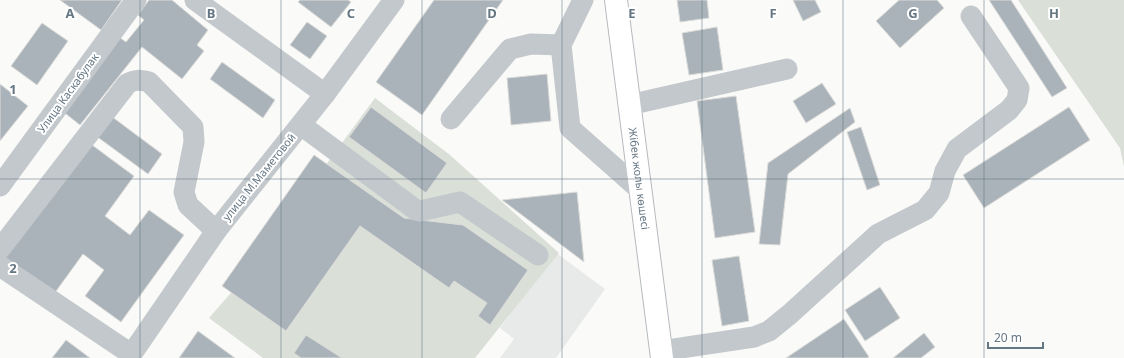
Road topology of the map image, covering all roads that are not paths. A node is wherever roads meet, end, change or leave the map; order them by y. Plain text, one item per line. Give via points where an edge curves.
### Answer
1 (136, 0) edge
2 (195, 0) edge
3 (394, 0) edge
4 (583, 0) edge
5 (616, 0) edge
6 (971, 16) dead end
7 (561, 45) junction
8 (787, 69) dead end
9 (325, 94) junction
10 (629, 105) junction
11 (451, 119) dead end
12 (301, 125) junction
13 (0, 186) edge
14 (640, 190) junction
15 (216, 231) junction
16 (0, 249) edge
17 (538, 255) dead end
18 (0, 266) edge
19 (662, 354) edge
20 (130, 356) edge

1 - 13 street, Улица Каскабулак
2 - 9 street
3 - 9 street, улица М.Маметовой
4 - 7 street
5 - 10 main road, Жібек жолы көшесі
6 - 19 street via 1019,88 1017,100 1008,110 957,149 944,171 939,193 925,210 878,234 769,331
7 - 11 street via 531,44 510,49
7 - 14 street via 570,128
8 - 10 street
9 - 12 street, улица М.Маметовой
10 - 14 main road, Жібек жолы көшесі
12 - 15 street, улица М.Маметовой
12 - 17 street via 416,210 460,202
14 - 19 main road, Жібек жолы көшесі
15 - 16 street via 188,205 184,192 194,142 193,127 149,82 133,80 127,84
15 - 20 street, улица М.Маметовой
18 - 20 street

